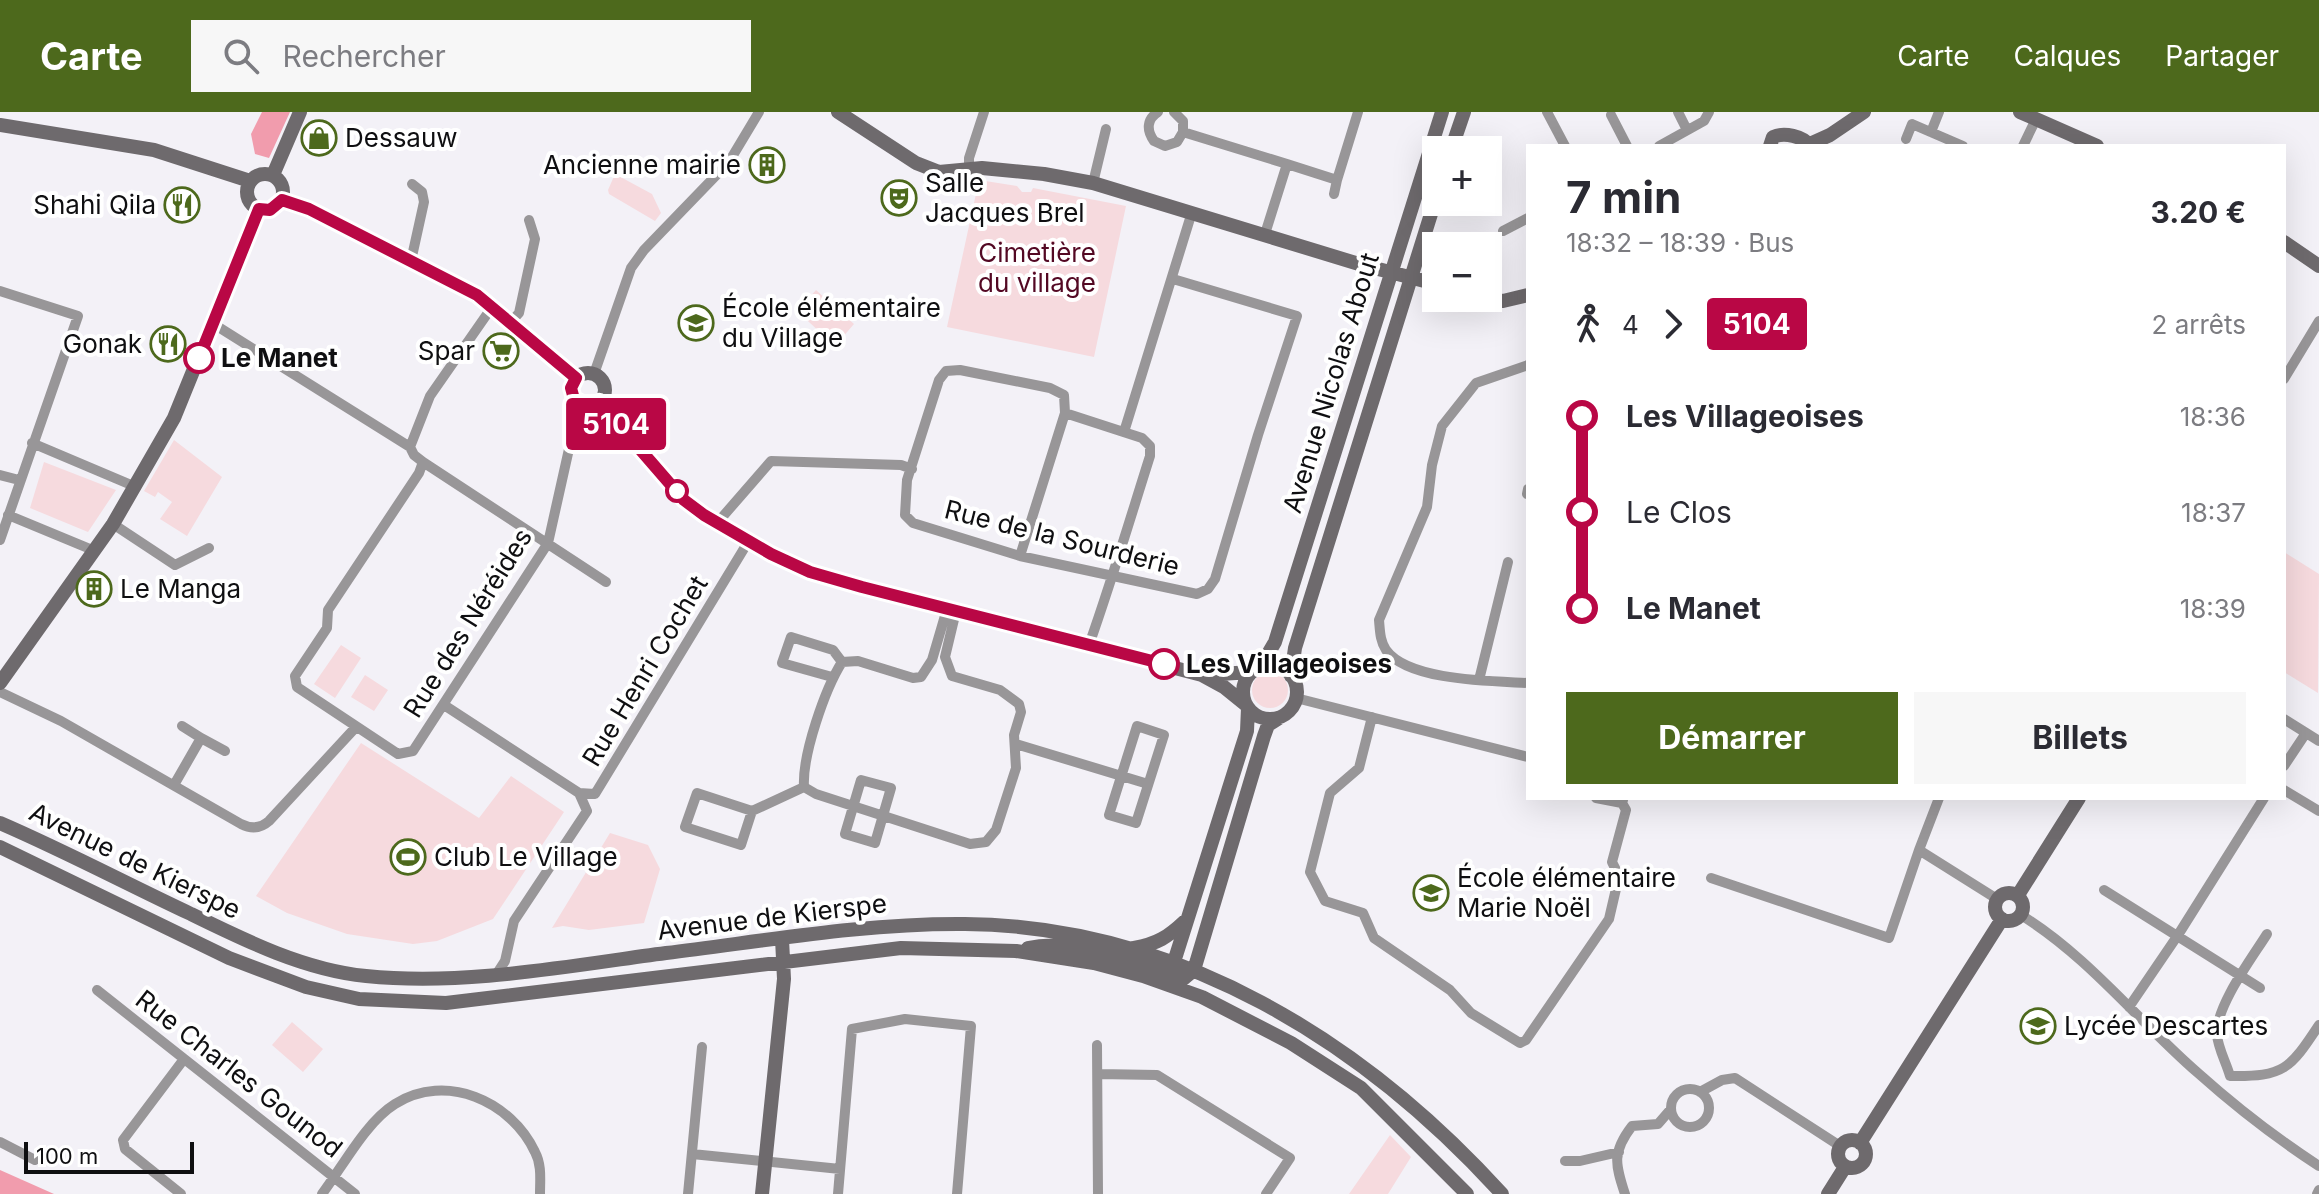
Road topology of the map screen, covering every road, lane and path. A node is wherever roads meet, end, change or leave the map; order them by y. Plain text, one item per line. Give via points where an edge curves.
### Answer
1 (300, 112) edge
2 (759, 112) edge
3 (838, 112) edge
4 (984, 112) edge
5 (1158, 112) edge
6 (1174, 112) edge
7 (1358, 112) edge
8 (1442, 112) edge
9 (1464, 112) edge
10 (1547, 112) edge
11 (1678, 112) edge
12 (1709, 112) edge
13 (1864, 112) edge
14 (1939, 112) edge
15 (1611, 115) dead end
16 (2027, 115) edge
17 (0, 125) edge
18 (1106, 129) dead end
19 (1687, 130) junction
20 (1183, 132) junction
21 (1931, 132) junction
22 (1456, 136) edge
23 (1906, 139) dead end
24 (1564, 144) edge
25 (1626, 144) edge
26 (1662, 144) edge
27 (1771, 144) edge
28 (1809, 144) edge
29 (1812, 144) edge
30 (1958, 144) edge
31 (2023, 144) edge
32 (2092, 144) edge
33 (1287, 164) junction
34 (969, 169) junction
35 (273, 175) junction
36 (1337, 180) junction
37 (250, 181) junction
38 (1093, 183) junction
39 (412, 184) dead end
40 (1334, 194) dead end
41 (282, 200) junction
42 (259, 209) junction
43 (1192, 212) junction
44 (1430, 216) edge
45 (1526, 219) edge
46 (529, 220) dead end
47 (1503, 231) dead end
48 (1265, 234) junction
49 (2286, 243) edge
50 (411, 261) junction
51 (2319, 266) edge
52 (1391, 273) junction
53 (1173, 279) junction
54 (1410, 279) junction
55 (1422, 281) edge
56 (0, 291) edge
57 (1526, 295) edge
58 (1502, 301) edge
59 (492, 307) junction
60 (2319, 321) edge
61 (511, 322) junction
62 (212, 323) junction
63 (1526, 366) edge
64 (594, 374) junction
65 (2286, 376) edge
66 (576, 378) junction
67 (599, 402) junction
68 (584, 406) junction
69 (1065, 413) junction
70 (1124, 432) junction
71 (32, 443) junction
72 (410, 447) junction
73 (423, 462) junction
74 (912, 469) junction
75 (0, 475) edge
76 (19, 480) junction
77 (136, 487) junction
78 (8, 515) junction
79 (718, 522) junction
80 (113, 524) junction
81 (0, 540) edge
82 (748, 542) junction
83 (548, 543) junction
84 (209, 548) dead end
85 (95, 551) junction
86 (1020, 556) junction
87 (1508, 562) dead end
88 (1112, 576) junction
89 (606, 582) dead end
90 (951, 610) junction
91 (1089, 645) junction
92 (932, 660) junction
93 (842, 662) junction
94 (946, 664) junction
95 (1256, 669) junction
96 (1202, 675) junction
97 (1291, 676) junction
98 (832, 677) junction
99 (1479, 680) junction
100 (0, 683) edge
101 (1526, 683) edge
102 (0, 692) edge
103 (1296, 698) junction
104 (444, 705) junction
105 (1246, 706) junction
106 (1372, 717) junction
107 (1279, 718) junction
108 (2286, 720) edge
109 (182, 726) dead end
110 (356, 727) junction
111 (2306, 733) junction
112 (201, 738) junction
113 (2319, 741) edge
114 (1016, 744) junction
115 (225, 751) dead end
116 (1526, 756) edge
117 (2286, 763) edge
118 (1121, 776) junction
119 (1148, 784) junction
120 (174, 785) junction
121 (804, 787) junction
122 (2286, 791) edge
123 (579, 793) junction
124 (1938, 800) edge
125 (2078, 800) edge
126 (2263, 800) edge
127 (1623, 801) edge
128 (853, 807) junction
129 (752, 811) junction
130 (2319, 811) edge
131 (883, 816) junction
132 (0, 823) edge
133 (0, 847) edge
134 (1919, 850) junction
135 (1711, 878) dead end
136 (2104, 890) dead end
137 (2018, 895) junction
138 (1997, 899) junction
139 (2021, 915) junction
140 (1188, 918) junction
141 (2002, 919) junction
142 (2267, 934) dead end
143 (2178, 935) junction
144 (782, 939) junction
145 (1128, 949) junction
146 (785, 961) junction
147 (1194, 970) junction
148 (1175, 974) junction
149 (496, 975) junction
150 (2241, 976) junction
151 (2260, 988) dead end
152 (97, 990) dead end
153 (2129, 1007) junction
154 (2319, 1025) edge
155 (1097, 1045) dead end
156 (702, 1047) dead end
157 (184, 1059) junction
158 (1098, 1074) junction
159 (2230, 1076) junction
160 (2219, 1091) junction
161 (1700, 1092) junction
162 (1671, 1109) junction
163 (0, 1142) edge
164 (1860, 1143) junction
165 (1840, 1146) junction
166 (1619, 1152) junction
167 (692, 1154) junction
168 (35, 1160) dead end
169 (2317, 1160) edge
170 (766, 1161) junction
171 (1565, 1161) dead end
172 (1845, 1167) junction
173 (840, 1169) junction
174 (335, 1178) junction
175 (181, 1194) edge
176 (322, 1194) edge
177 (355, 1194) edge
178 (540, 1194) edge
179 (688, 1194) edge
180 (762, 1194) edge
181 (838, 1194) edge
182 (957, 1194) edge
183 (1098, 1194) edge
184 (1266, 1194) edge
185 (1467, 1194) edge
186 (1502, 1194) edge
187 (1625, 1194) edge
188 (1828, 1194) edge

1 - 35 main road
2 - 64 street via 729,162 631,268
3 - 34 main road via 916,163 939,172
4 - 34 street
5 - 20 street via 1148,130 1154,141 1171,145
6 - 20 street via 1183,121
7 - 36 street
8 - 52 main road, Avenue Nicolas About
9 - 22 main road
10 - 24 street
11 - 19 street
12 - 19 street
13 - 29 main road
14 - 21 street
15 - 25 street
16 - 31 street
16 - 32 main road
17 - 37 main road via 154,150
18 - 38 street
19 - 26 street
20 - 33 street
21 - 23 street via 1912,124
21 - 30 street
27 - 28 main road via 1782,134
33 - 36 street
33 - 48 street
34 - 38 main road
35 - 37 main road via 263,173
35 - 41 main road via 282,183
36 - 40 street
37 - 42 main road via 248,197
38 - 43 main road
39 - 50 street via 424,202
41 - 42 main road via 270,210
41 - 50 main road
42 - 62 main road
43 - 48 main road
43 - 53 street
44 - 54 main road, Avenue Nicolas About
45 - 47 street
46 - 61 street via 535,239 519,313
48 - 52 main road
49 - 51 main road
50 - 59 main road
52 - 54 main road
52 - 95 main road, Avenue Nicolas About via 1275,642
53 - 70 street
53 - 88 street, Rue de la Sourderie via 1297,316 1208,589 1197,594
54 - 55 main road
54 - 97 main road, Avenue Nicolas About via 1295,648
56 - 71 street via 78,316
57 - 58 main road
59 - 61 main road
59 - 72 street via 430,396
60 - 65 street
61 - 66 main road
62 - 72 street
62 - 77 main road via 174,418
63 - 99 street via 1476,383 1442,426 1427,507 1379,620 1381,638 1395,659 1442,677
64 - 66 main road
64 - 67 main road via 604,387
66 - 68 main road via 572,394
67 - 68 main road
67 - 79 main road via 684,500
68 - 83 street, Rue des Néréides
69 - 70 street
69 - 74 street via 1064,395 1050,388 946,371
69 - 86 street
70 - 88 street via 1142,438 1150,446 1150,456
71 - 76 street
71 - 77 street
72 - 73 street
73 - 83 street
73 - 110 street via 328,610 327,628 295,676 297,687
74 - 79 street via 771,461
74 - 86 street, Rue de la Sourderie via 905,495 908,519
75 - 76 street
76 - 78 street
77 - 80 main road
78 - 81 street
78 - 85 street
79 - 82 main road
80 - 84 street via 175,565
80 - 85 main road
82 - 90 main road via 810,572
82 - 123 street, Rue Henri Cochet via 603,783 595,794
83 - 89 street
83 - 104 street, Rue des Néréides
85 - 100 main road
86 - 88 street, Rue de la Sourderie
87 - 99 street
88 - 91 street
90 - 91 main road
90 - 92 street
90 - 94 street
91 - 96 main road
92 - 93 street via 921,677 913,678 858,661
92 - 94 street
93 - 98 street
93 - 98 street via 833,650 791,637 782,663
94 - 114 street via 952,676 1000,690 1019,704
95 - 96 main road
95 - 97 main road via 1278,666
95 - 105 main road, Avenue Nicolas About via 1243,687
96 - 105 main road
97 - 103 main road, Avenue Nicolas About
98 - 121 street via 803,770
99 - 101 street
102 - 120 street
103 - 106 street
103 - 107 main road
104 - 110 street, Rue des Néréides via 418,746 403,754
104 - 123 street
105 - 107 main road via 1262,718
105 - 140 main road, Avenue Nicolas About via 1247,731
106 - 116 street
106 - 127 street via 1359,768 1330,793 1310,872 1325,901 1363,913 1374,938 1450,990 1471,1013 1520,1043 1609,919 1619,876 1612,862 1626,810
107 - 147 main road via 1264,736
108 - 111 street
109 - 112 street
110 - 120 street via 263,826 245,826
111 - 113 street
111 - 117 street
112 - 115 street
112 - 120 street
114 - 118 street
114 - 131 street via 1016,768 996,830 986,842 970,844
118 - 119 street
118 - 119 street via 1109,815 1136,823
118 - 119 street via 1137,726 1164,735
121 - 128 street
121 - 129 street
122 - 130 street
123 - 149 street, Rue Henri Cochet via 587,811 514,921 505,961
124 - 134 street
125 - 137 main road
126 - 143 street
128 - 131 street
128 - 131 street via 845,834 875,843
128 - 131 street via 861,780 891,788
129 - 129 street via 741,845 685,827 697,793
132 - 149 main road, Avenue de Kierspe via 289,958 360,976 412,980
133 - 146 main road, Avenue de Kierspe via 229,958 306,987 359,999 446,1003
134 - 135 street via 1889,938
134 - 138 street
136 - 143 street
137 - 138 main road via 2004,893
137 - 139 main road
138 - 141 main road via 1996,912
139 - 141 main road
139 - 153 street via 2080,959
140 - 145 main road via 1167,938
140 - 148 main road, Avenue Nicolas About
141 - 164 main road
142 - 150 street
143 - 150 street
143 - 153 street
144 - 145 main road, Avenue de Kierspe via 969,924 1073,935
144 - 146 main road
144 - 149 main road, Avenue de Kierspe
145 - 148 main road, Avenue de Kierspe
146 - 148 main road, Avenue de Kierspe via 901,948 1016,951 1045,944
146 - 170 main road
147 - 148 main road, Avenue de Kierspe
147 - 148 main road
147 - 186 main road, Avenue de Kierspe via 1303,1025 1374,1073
148 - 185 main road, Avenue de Kierspe via 1202,997 1291,1043 1361,1088
150 - 151 street
150 - 159 street via 2217,1029
152 - 157 street, Rue Charles Gounod
153 - 160 street
154 - 159 street via 2295,1058 2274,1074
155 - 158 street
156 - 167 street
157 - 174 street, Rue Charles Gounod
157 - 175 street via 123,1140 125,1149
158 - 183 street
158 - 184 street via 1157,1075 1290,1158
159 - 160 street
160 - 169 street via 2268,1132
161 - 162 street via 1681,1091
161 - 162 street via 1709,1107 1700,1124 1680,1124
161 - 165 street via 1735,1078
162 - 166 street via 1658,1124 1632,1126
163 - 168 street
164 - 165 main road
164 - 172 main road via 1866,1155 1863,1163
165 - 172 main road via 1838,1157
166 - 171 street
166 - 187 street via 1617,1168
167 - 170 street
167 - 179 street
170 - 173 street
170 - 180 main road
172 - 188 main road
173 - 181 street
173 - 182 street via 852,1029 905,1019 971,1026
174 - 176 street
174 - 177 street, Rue Charles Gounod
174 - 178 street via 389,1108 428,1093 455,1091 478,1096 507,1113 536,1154

